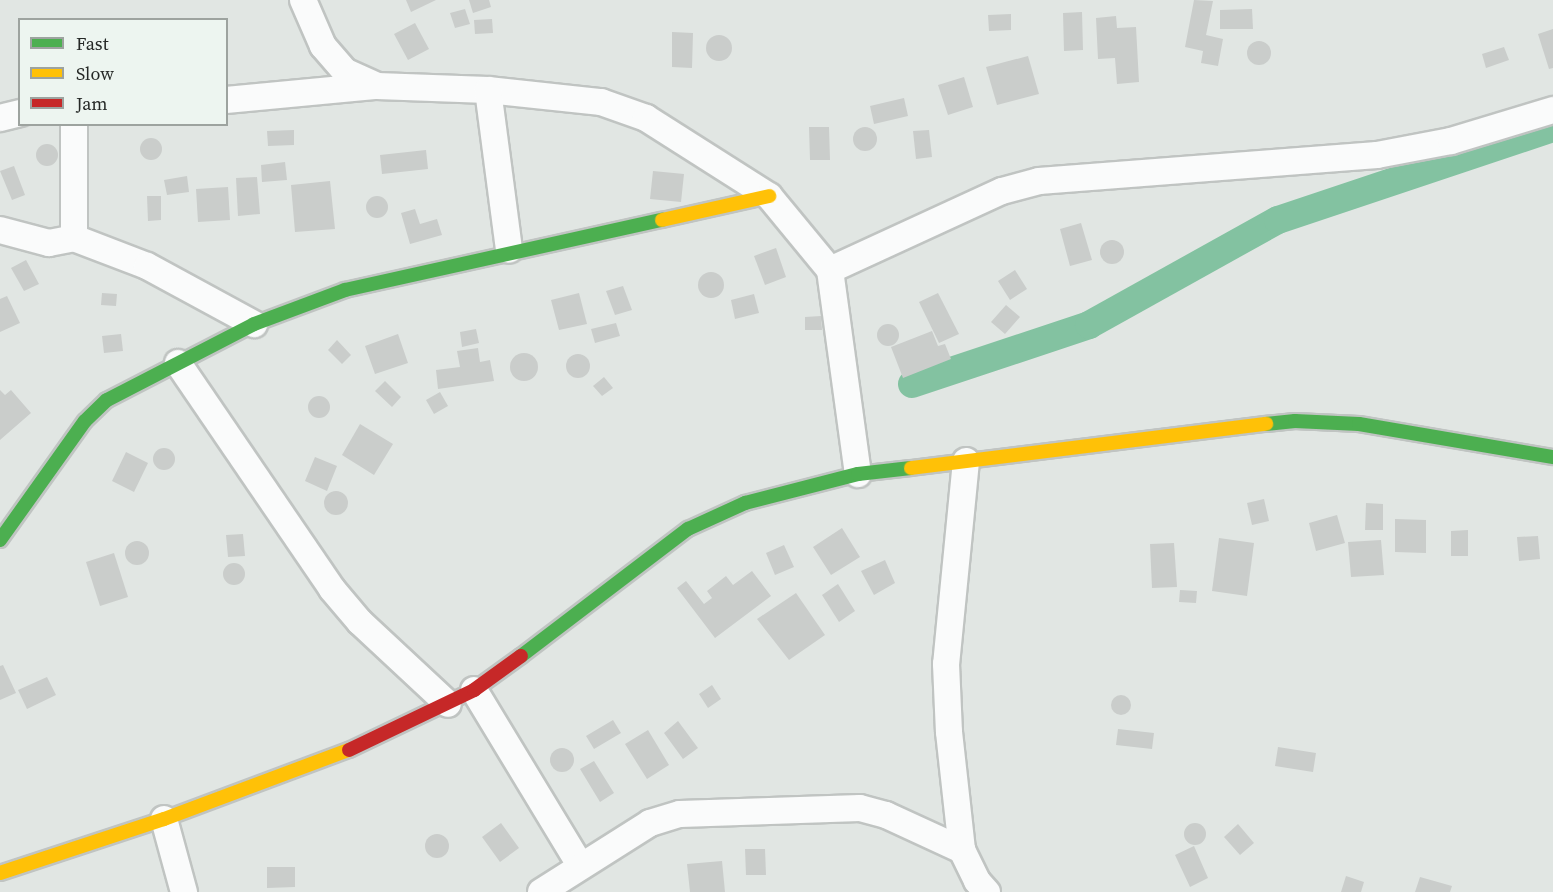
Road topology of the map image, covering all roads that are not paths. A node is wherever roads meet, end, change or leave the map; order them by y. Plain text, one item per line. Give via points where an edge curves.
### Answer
1 (303, 0) edge
2 (377, 86) junction
3 (488, 90) junction
4 (228, 99) edge
5 (1553, 110) edge
6 (18, 114) edge
7 (0, 118) edge
8 (74, 126) edge
9 (770, 196) junction
10 (0, 230) edge
11 (74, 238) junction
12 (509, 250) junction
13 (830, 270) junction
14 (254, 324) junction
15 (177, 363) junction
16 (1553, 457) edge
17 (966, 461) junction
18 (858, 474) junction
19 (0, 540) edge
20 (474, 690) junction
21 (448, 704) junction
22 (164, 819) junction
23 (962, 850) junction
24 (580, 865) junction
25 (0, 873) edge
26 (184, 892) edge
27 (541, 892) edge
28 (987, 892) edge

1 - 2 street via 323,46 346,72
2 - 3 street
2 - 4 street
3 - 9 street via 601,102 646,118
3 - 12 street
5 - 13 street via 1450,141 1377,155 1039,181 1002,191
6 - 7 street
8 - 11 street
9 - 12 street
9 - 13 street
10 - 11 street via 49,243
11 - 14 street via 147,266
12 - 14 street via 345,290
13 - 18 street
14 - 15 street
15 - 19 street via 107,400 85,421
15 - 21 street via 332,589 360,622
16 - 17 street via 1359,424 1295,421
17 - 18 street
17 - 23 street via 946,664
18 - 20 street via 744,502 688,529
20 - 21 street
20 - 24 street
21 - 22 street via 345,752
22 - 25 street
22 - 26 street
23 - 24 street via 886,815 860,808 680,814 650,823
23 - 28 street
24 - 27 street

